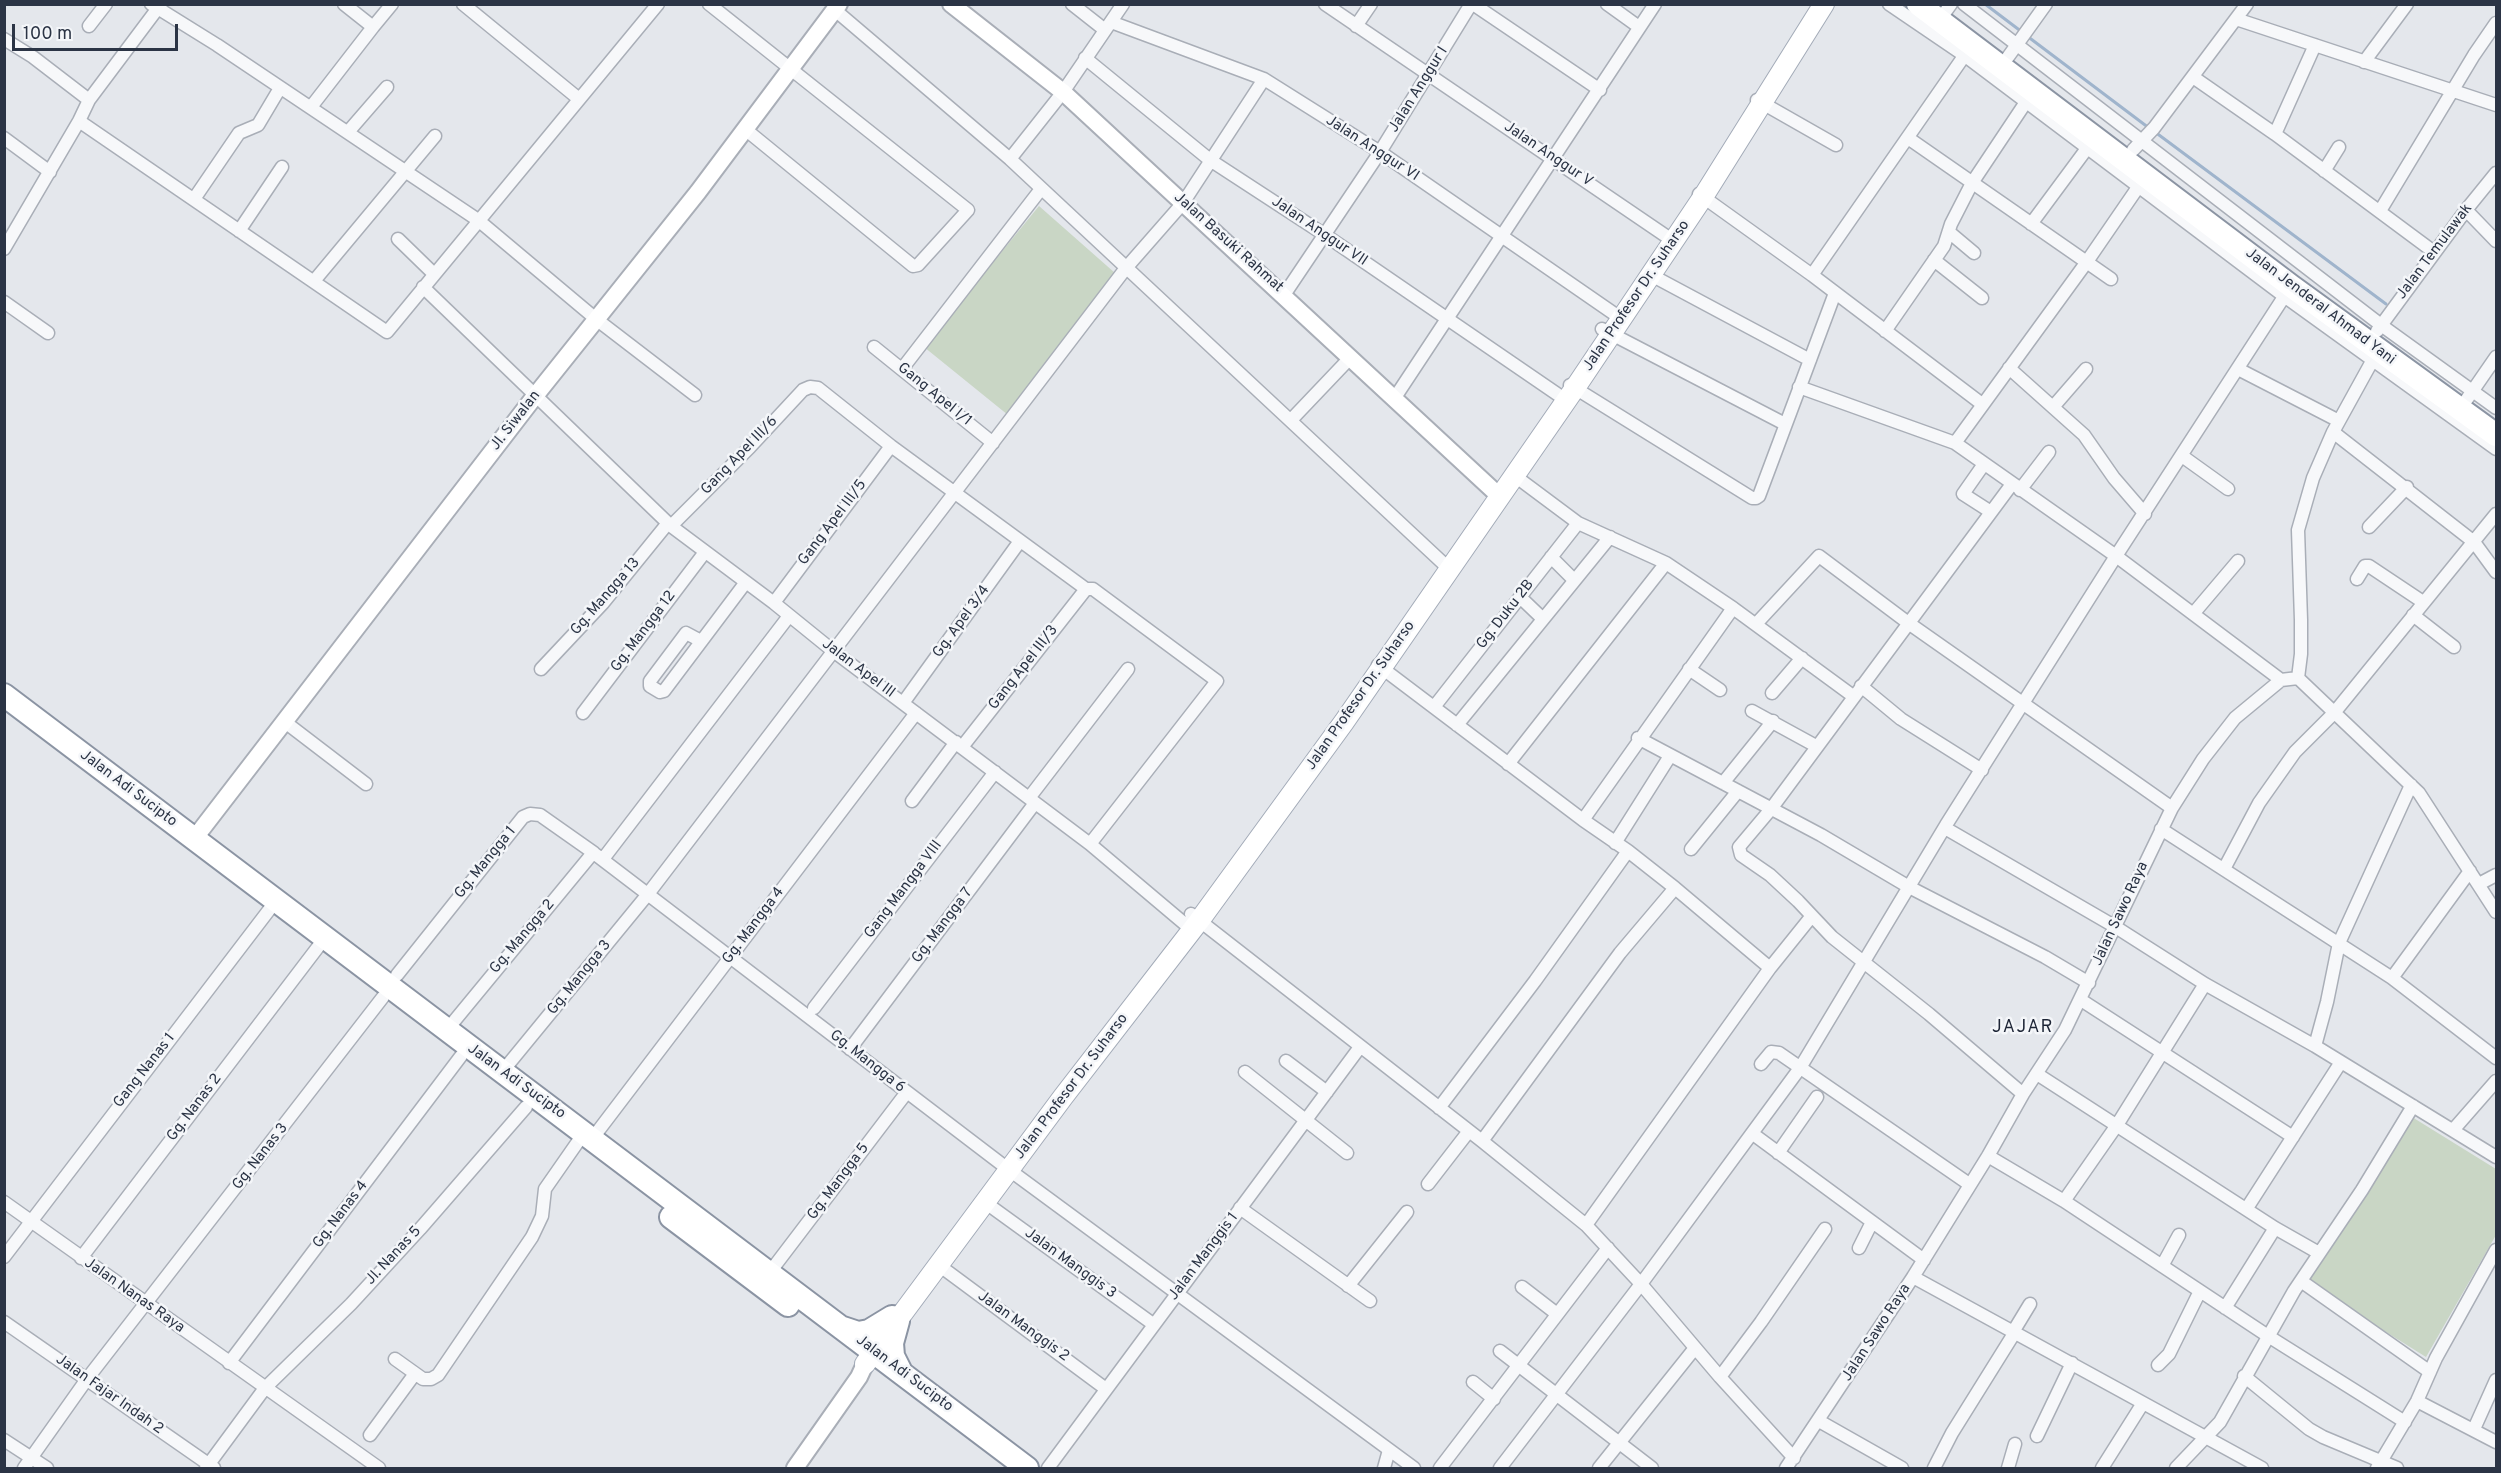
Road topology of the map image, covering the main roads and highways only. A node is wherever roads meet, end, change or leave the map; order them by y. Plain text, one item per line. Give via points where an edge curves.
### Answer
1 (1816, 4) edge
2 (1824, 4) edge
3 (1918, 4) edge
4 (1950, 6) edge
5 (1760, 101) junction
6 (2146, 176) junction
7 (1700, 195) junction
8 (2300, 285) junction
9 (1609, 326) junction
10 (2396, 353) junction
11 (2471, 396) junction
12 (2496, 420) edge
13 (2496, 435) edge
14 (1498, 494) junction
15 (1378, 665) junction
16 (4, 695) edge
17 (4, 711) edge
18 (584, 1138) junction
19 (1007, 1168) junction
20 (895, 1319) junction
21 (842, 1328) junction
22 (865, 1360) junction
23 (901, 1372) junction
24 (1005, 1468) edge
25 (1027, 1468) edge

1 - 5 main road, Jalan Profesor Dr. Suharso
2 - 5 main road, Jalan Profesor Dr. Suharso
3 - 6 highway via 1968,50 2029,97 2091,143
4 - 6 highway via 2019,41 2139,142
5 - 7 main road, Jalan Profesor Dr. Suharso
6 - 8 highway, Jalan Jenderal Ahmad Yani via 2232,249
6 - 8 highway, Jalan Jenderal Ahmad Yani via 2225,212 2264,242
7 - 9 main road, Jalan Profesor Dr. Suharso via 1666,236
7 - 9 main road, Jalan Profesor Dr. Suharso via 1651,274
8 - 10 highway, Jalan Jenderal Ahmad Yani
8 - 10 highway, Jalan Jenderal Ahmad Yani via 2350,307
9 - 14 main road, Jalan Profesor Dr. Suharso
10 - 11 highway, Jalan Jenderal Ahmad Yani
11 - 12 highway, Jalan Jenderal Ahmad Yani
11 - 13 highway, Jalan Jenderal Ahmad Yani
14 - 15 main road, Jalan Profesor Dr. Suharso
14 - 15 main road, Jalan Profesor Dr. Suharso
15 - 19 main road, Jalan Profesor Dr. Suharso
16 - 18 highway, Jalan Adi Sucipto via 446,1031 507,1067
17 - 18 highway, Jalan Adi Sucipto via 521,1112
18 - 21 highway, Jalan Adi Sucipto
18 - 22 highway, Jalan Adi Sucipto
19 - 20 main road, Jalan Profesor Dr. Suharso
19 - 20 main road, Jalan Profesor Dr. Suharso via 940,1266
20 - 21 highway via 858,1333
20 - 22 main road, Jalan Profesor Dr. Suharso
20 - 23 highway via 893,1356
21 - 22 highway, Jalan Adi Sucipto
22 - 23 highway, Jalan Adi Sucipto
22 - 24 highway, Jalan Adi Sucipto
23 - 25 highway, Jalan Adi Sucipto

